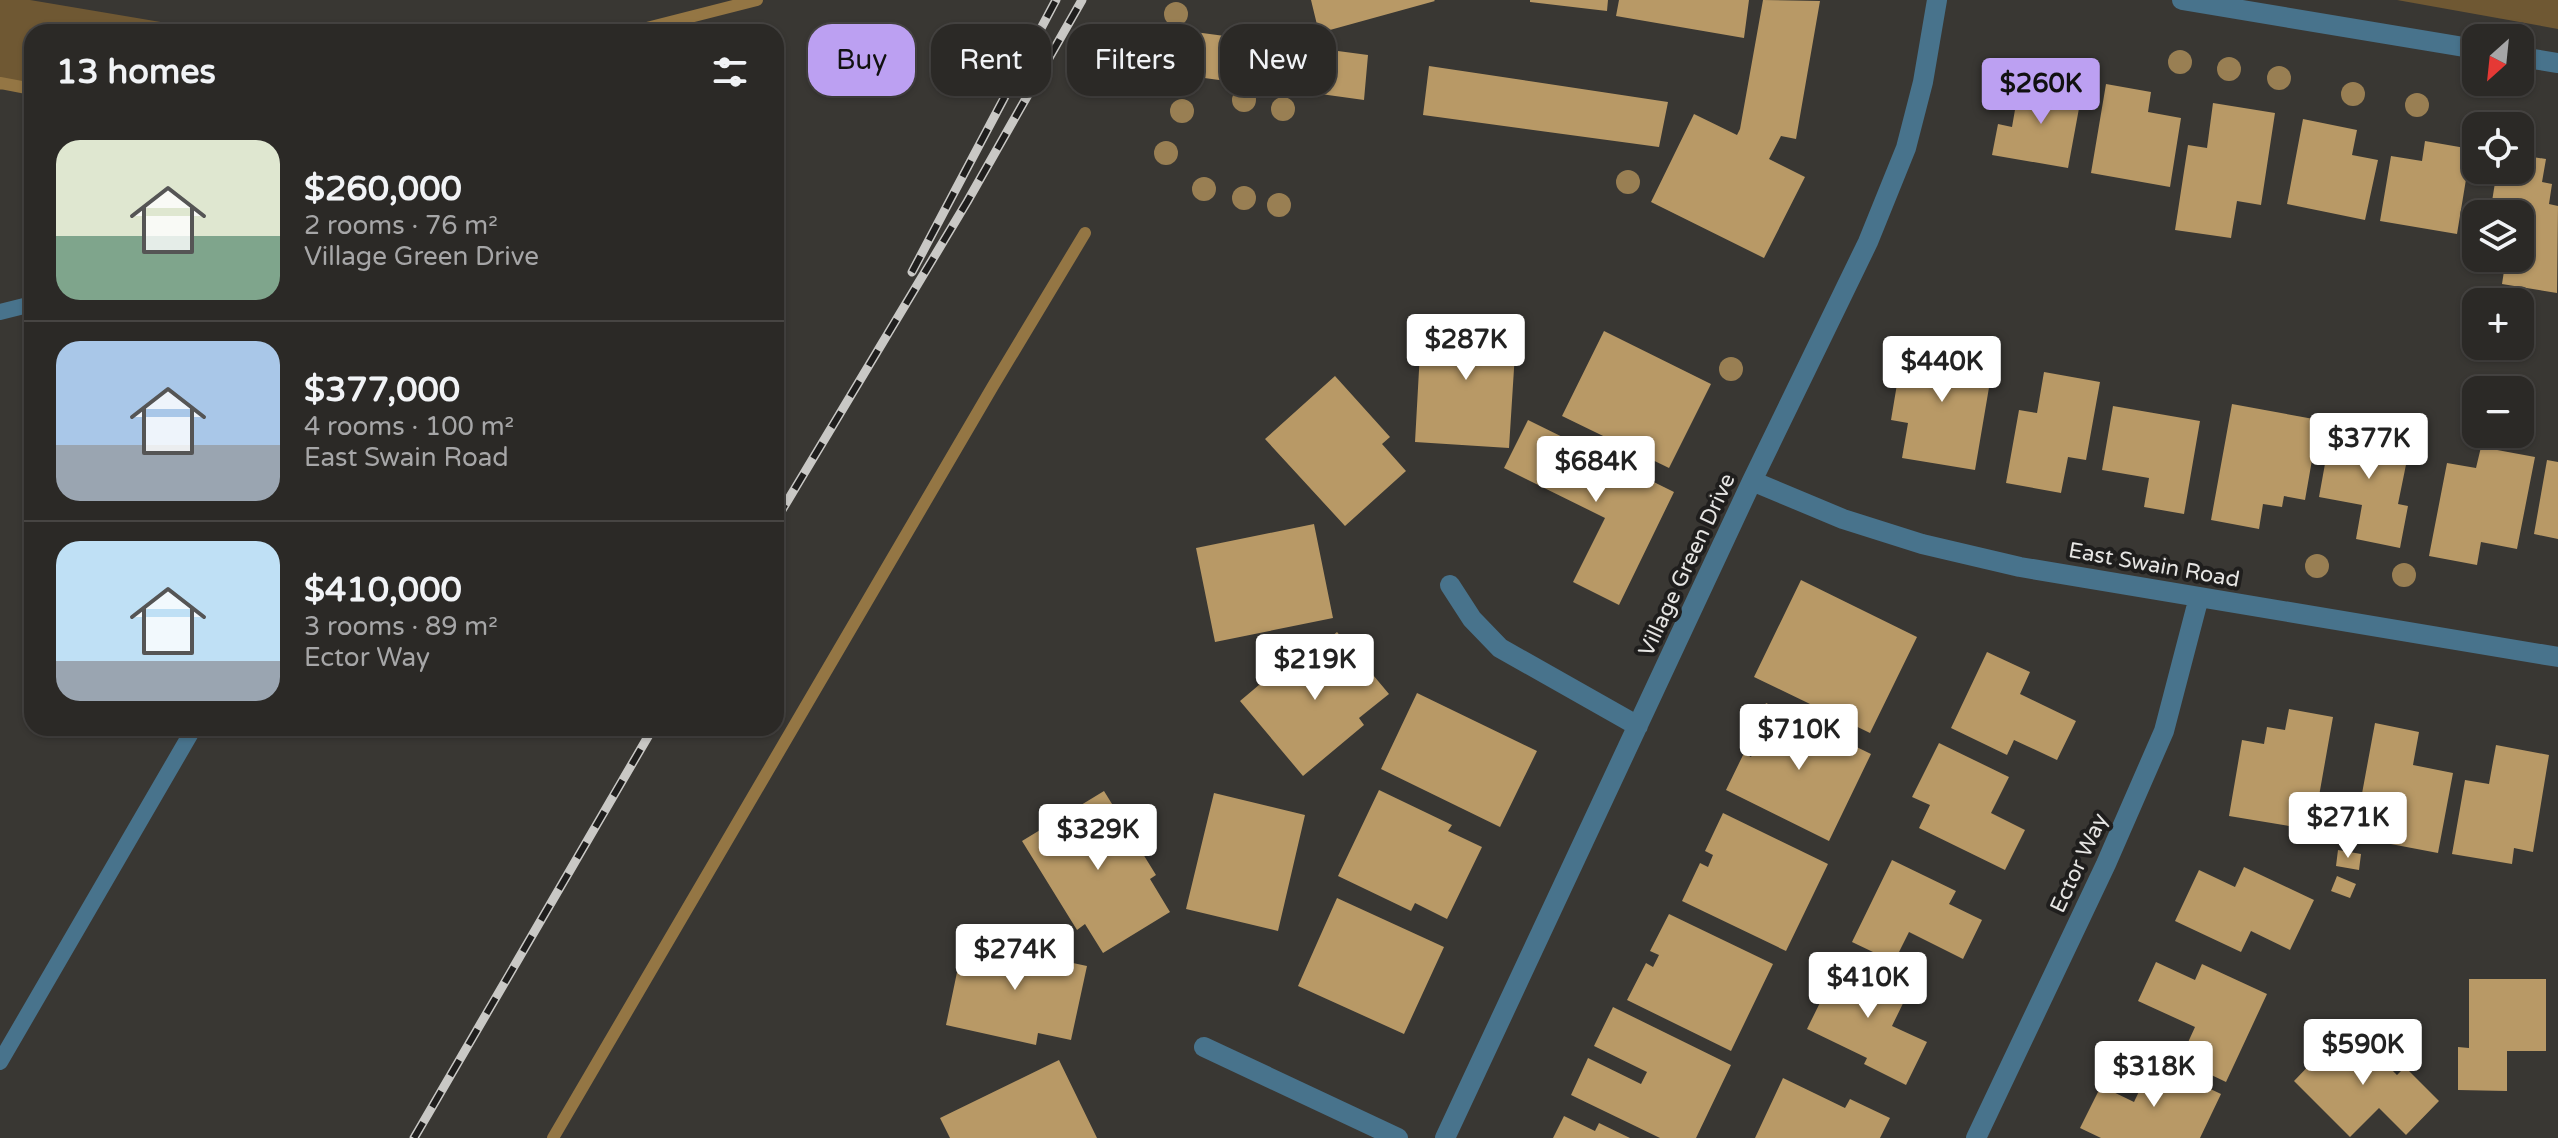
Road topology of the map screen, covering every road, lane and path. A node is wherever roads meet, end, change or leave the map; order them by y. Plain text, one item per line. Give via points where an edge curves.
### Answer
1 (1937, 0) edge
2 (2182, 0) edge
3 (2462, 47) edge
4 (2534, 59) edge
5 (2558, 63) edge
6 (24, 306) edge
7 (0, 312) edge
8 (1752, 481) junction
9 (1450, 585) dead end
10 (2199, 597) junction
11 (2558, 657) edge
12 (1638, 726) junction
13 (189, 736) edge
14 (1204, 1047) dead end
15 (0, 1062) edge
16 (1398, 1138) edge
17 (1445, 1138) edge
18 (1976, 1138) edge

1 - 8 street, Village Green Drive via 1906,148 1868,242
2 - 3 street
4 - 5 street
6 - 7 lane
8 - 10 street, East Swain Road via 1843,519 1922,544 2020,567
8 - 12 street, Village Green Drive
9 - 12 street via 1500,648
10 - 11 street, East Swain Road
10 - 18 street, Ector Way via 2164,731
12 - 17 street, Village Green Drive
13 - 15 lane
14 - 16 street

